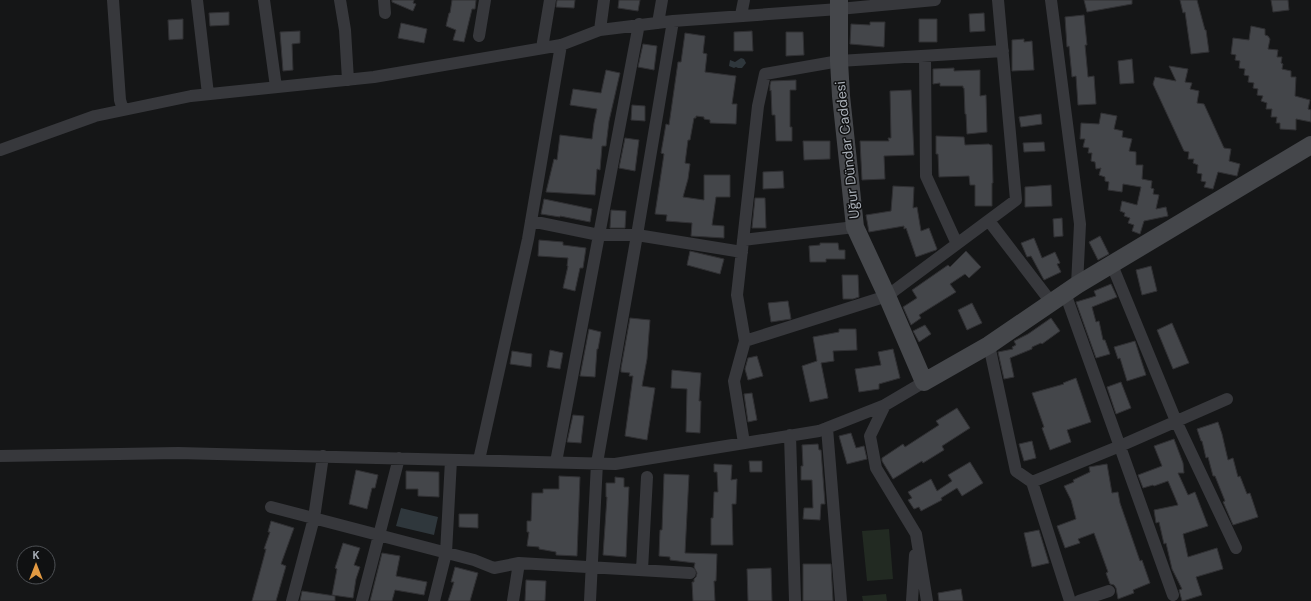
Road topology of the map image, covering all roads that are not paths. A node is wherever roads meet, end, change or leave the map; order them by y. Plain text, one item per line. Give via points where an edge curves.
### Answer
1 (113, 0) edge
2 (197, 0) edge
3 (264, 0) edge
4 (340, 0) edge
5 (384, 0) edge
6 (485, 0) edge
7 (550, 0) edge
8 (604, 0) edge
9 (662, 0) edge
10 (744, 0) edge
11 (933, 0) edge
12 (998, 0) edge
13 (1051, 0) edge
14 (839, 4) edge
15 (385, 13) dead end
16 (742, 15) junction
17 (673, 21) junction
18 (658, 23) junction
19 (639, 24) junction
20 (600, 30) junction
21 (479, 36) dead end
22 (561, 45) junction
23 (542, 48) junction
24 (1003, 51) junction
25 (925, 56) junction
26 (839, 62) junction
27 (348, 80) junction
28 (276, 87) junction
29 (208, 94) junction
30 (123, 110) junction
31 (1311, 145) edge
32 (0, 150) edge
33 (989, 220) junction
34 (531, 221) junction
35 (855, 227) junction
36 (599, 235) junction
37 (637, 235) junction
38 (957, 244) junction
39 (743, 246) junction
40 (1112, 265) junction
41 (1064, 293) junction
42 (887, 296) junction
43 (746, 341) junction
44 (989, 345) junction
45 (924, 382) junction
46 (1228, 399) dead end
47 (885, 405) junction
48 (1176, 421) junction
49 (827, 428) junction
50 (790, 435) junction
51 (744, 443) junction
52 (1120, 446) junction
53 (0, 456) edge
54 (323, 456) junction
55 (400, 458) junction
56 (451, 460) junction
57 (479, 460) junction
58 (556, 462) junction
59 (597, 463) junction
60 (647, 477) dead end
61 (1032, 482) junction
62 (271, 507) dead end
63 (314, 518) junction
64 (916, 534) junction
65 (379, 535) junction
66 (1236, 548) dead end
67 (446, 553) junction
68 (519, 563) junction
69 (592, 568) junction
70 (642, 570) junction
71 (690, 573) dead end
72 (1109, 591) dead end
73 (1173, 595) dead end
74 (292, 601) edge
75 (362, 601) edge
76 (434, 601) edge
77 (514, 601) edge
78 (590, 601) edge
79 (795, 601) edge
80 (841, 601) edge
81 (912, 601) edge
82 (928, 601) edge
83 (1070, 601) edge
84 (1079, 601) edge

1 - 30 street via 120,100
2 - 29 street
3 - 28 street
4 - 27 street
5 - 15 street
6 - 21 street
7 - 23 street
8 - 20 street
9 - 18 street
10 - 16 street
11 - 14 street
12 - 24 street
13 - 41 street via 1080,224
14 - 16 street
14 - 26 street, Uğur Dündar Caddesi
16 - 17 street
17 - 18 street
17 - 37 street
18 - 19 street
19 - 20 street
19 - 36 street
20 - 22 street
22 - 23 street
22 - 34 street
23 - 27 street
24 - 25 street
24 - 33 street via 1016,200
25 - 26 street
25 - 38 street via 926,176
26 - 35 street, Uğur Dündar Caddesi
26 - 39 street via 765,74 758,106
27 - 28 street
28 - 29 street
29 - 30 street
30 - 32 street via 95,116
31 - 40 street
33 - 38 street
33 - 41 street
34 - 36 street
34 - 57 street
35 - 39 street
35 - 42 street, Uğur Dündar Caddesi
36 - 37 street
36 - 58 street
37 - 39 street
37 - 59 street
38 - 42 street
39 - 43 street via 737,295
40 - 41 street
40 - 48 street
41 - 44 street
41 - 52 street
42 - 43 street
42 - 45 street, Uğur Dündar Caddesi
43 - 51 street via 734,381
44 - 45 street
44 - 61 street via 1016,471
45 - 47 street
46 - 48 street
47 - 49 street
47 - 64 street via 870,436 876,468
48 - 52 street
48 - 66 street
49 - 50 street
49 - 80 street
50 - 51 street
50 - 79 street
51 - 59 street via 615,464
52 - 61 street
52 - 73 street
53 - 54 street via 178,453
54 - 55 street
54 - 63 street
55 - 56 street
55 - 65 street
56 - 57 street
56 - 67 street
57 - 58 street
58 - 59 street
59 - 69 street
60 - 70 street
61 - 83 street
62 - 63 street
63 - 65 street
63 - 74 street
64 - 81 street
64 - 82 street
65 - 67 street
65 - 75 street
67 - 68 street via 494,568
67 - 76 street
68 - 69 street
68 - 77 street
69 - 70 street
69 - 78 street
70 - 71 street
72 - 84 street

